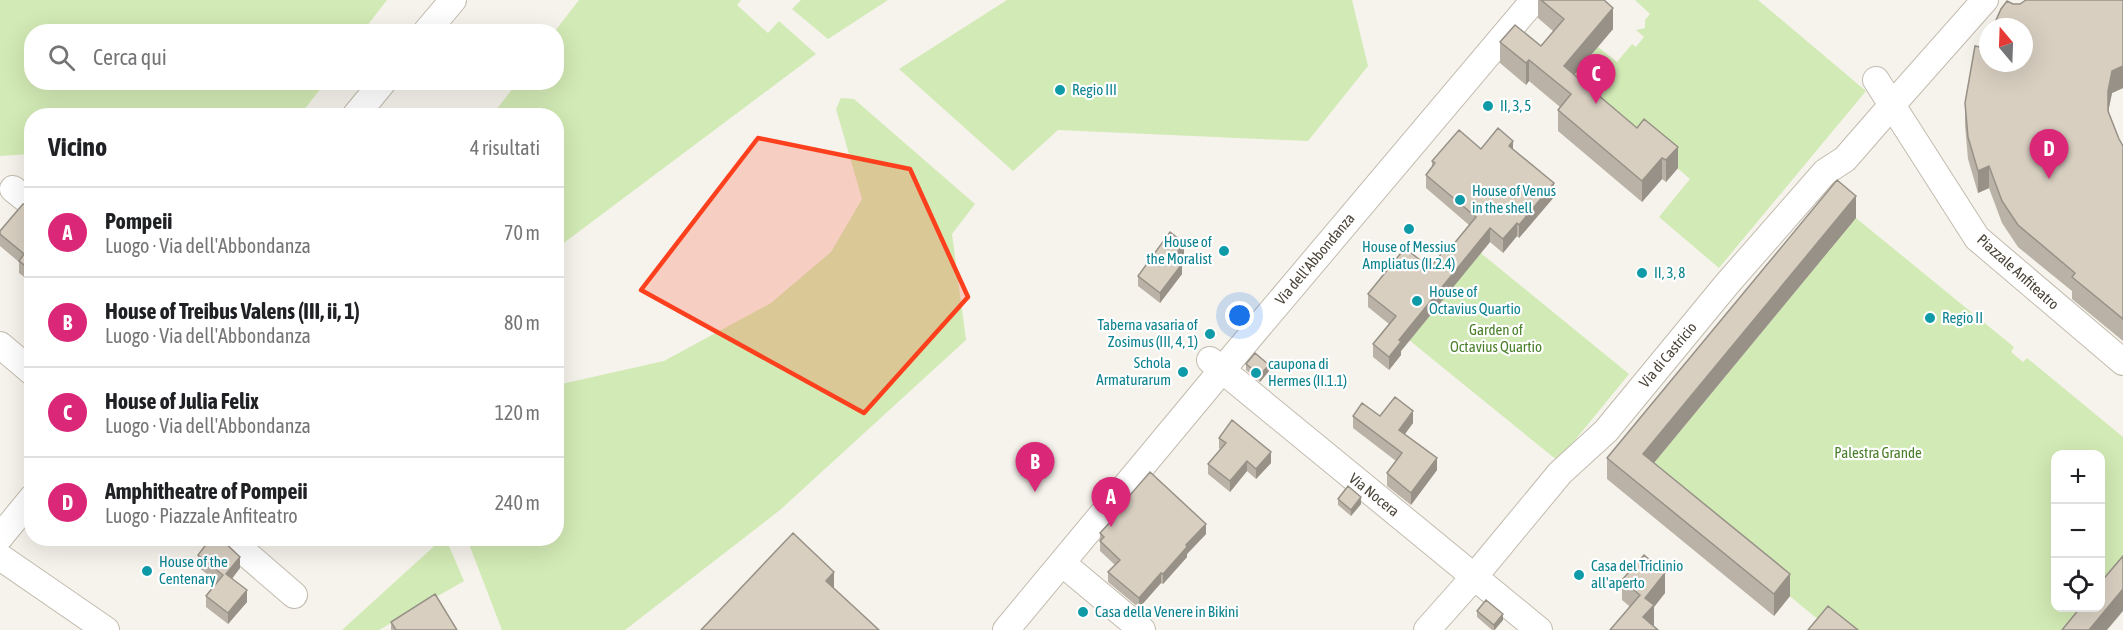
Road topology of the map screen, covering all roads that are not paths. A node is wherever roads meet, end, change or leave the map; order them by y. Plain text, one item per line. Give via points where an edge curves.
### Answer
1 (453, 0) edge
2 (1534, 0) edge
3 (1984, 0) edge
4 (433, 24) edge
5 (1876, 80) dead end
6 (376, 90) edge
7 (1892, 105) junction
8 (362, 108) edge
9 (0, 345) edge
10 (2123, 362) edge
11 (24, 365) edge
12 (1216, 365) junction
13 (24, 508) edge
14 (0, 537) edge
15 (237, 546) edge
16 (0, 557) edge
17 (1062, 563) junction
18 (1474, 577) junction
19 (294, 595) dead end
20 (106, 630) edge
21 (1006, 630) edge
22 (1142, 630) edge
23 (1427, 630) edge
24 (1539, 630) edge

1 - 4 street
2 - 12 street, Via dell'Abbondanza
3 - 7 street, Via di Castricio
5 - 7 street
6 - 8 street
7 - 10 street, Piazzale Anfiteatro via 1977,238
7 - 18 street, Via di Castricio via 1845,159 1818,181 1606,431 1560,473
9 - 11 street
12 - 17 street, Via dell'Abbondanza
12 - 18 street, Via Nocera
13 - 14 street
15 - 19 street
16 - 20 street
17 - 21 street, Via dell'Abbondanza
17 - 22 street
18 - 23 street, Via di Castricio
18 - 24 street, Via Nocera

